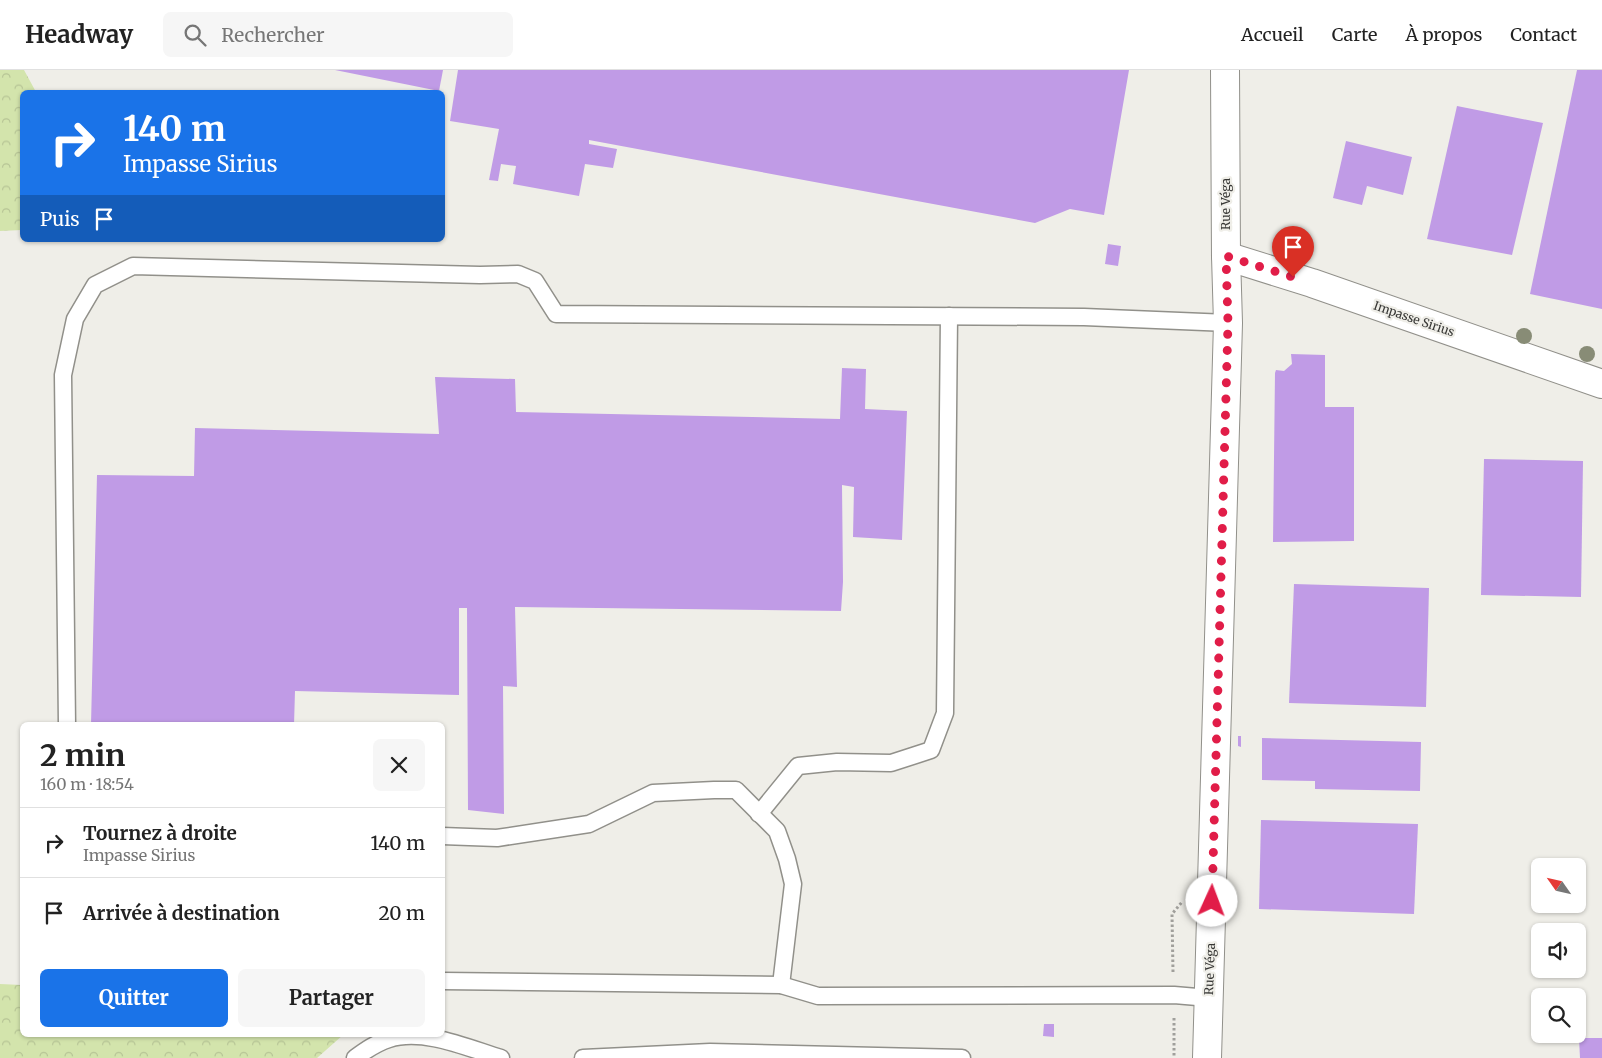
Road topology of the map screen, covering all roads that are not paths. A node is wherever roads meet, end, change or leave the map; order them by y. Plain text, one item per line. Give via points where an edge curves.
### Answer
1 (1225, 70) edge
2 (1226, 256) junction
3 (949, 316) junction
4 (1228, 323) junction
5 (1602, 384) edge
6 (67, 722) edge
7 (759, 814) junction
8 (445, 836) edge
9 (445, 981) edge
10 (781, 984) junction
11 (1209, 998) junction
12 (396, 1037) edge
13 (426, 1037) edge
14 (784, 1056) edge
15 (355, 1058) edge
16 (501, 1058) edge
17 (583, 1058) edge
18 (962, 1058) edge
19 (1207, 1058) edge

1 - 2 street, Rue Véga
2 - 4 street, Rue Véga
2 - 5 street, Impasse Sirius
3 - 4 lane
3 - 6 lane via 556,314 535,281 518,274 133,266 95,285 74,319 63,375
3 - 7 lane via 945,713 931,750 891,763 837,762 798,766
4 - 11 street, Rue Véga
7 - 8 lane via 736,790 662,793 653,794 589,824 497,838
7 - 10 lane via 777,831 793,884
9 - 10 lane
10 - 11 lane via 818,996
11 - 19 street, Rue Véga
12 - 15 lane via 371,1046
13 - 16 lane
14 - 17 lane via 710,1052
14 - 18 lane

